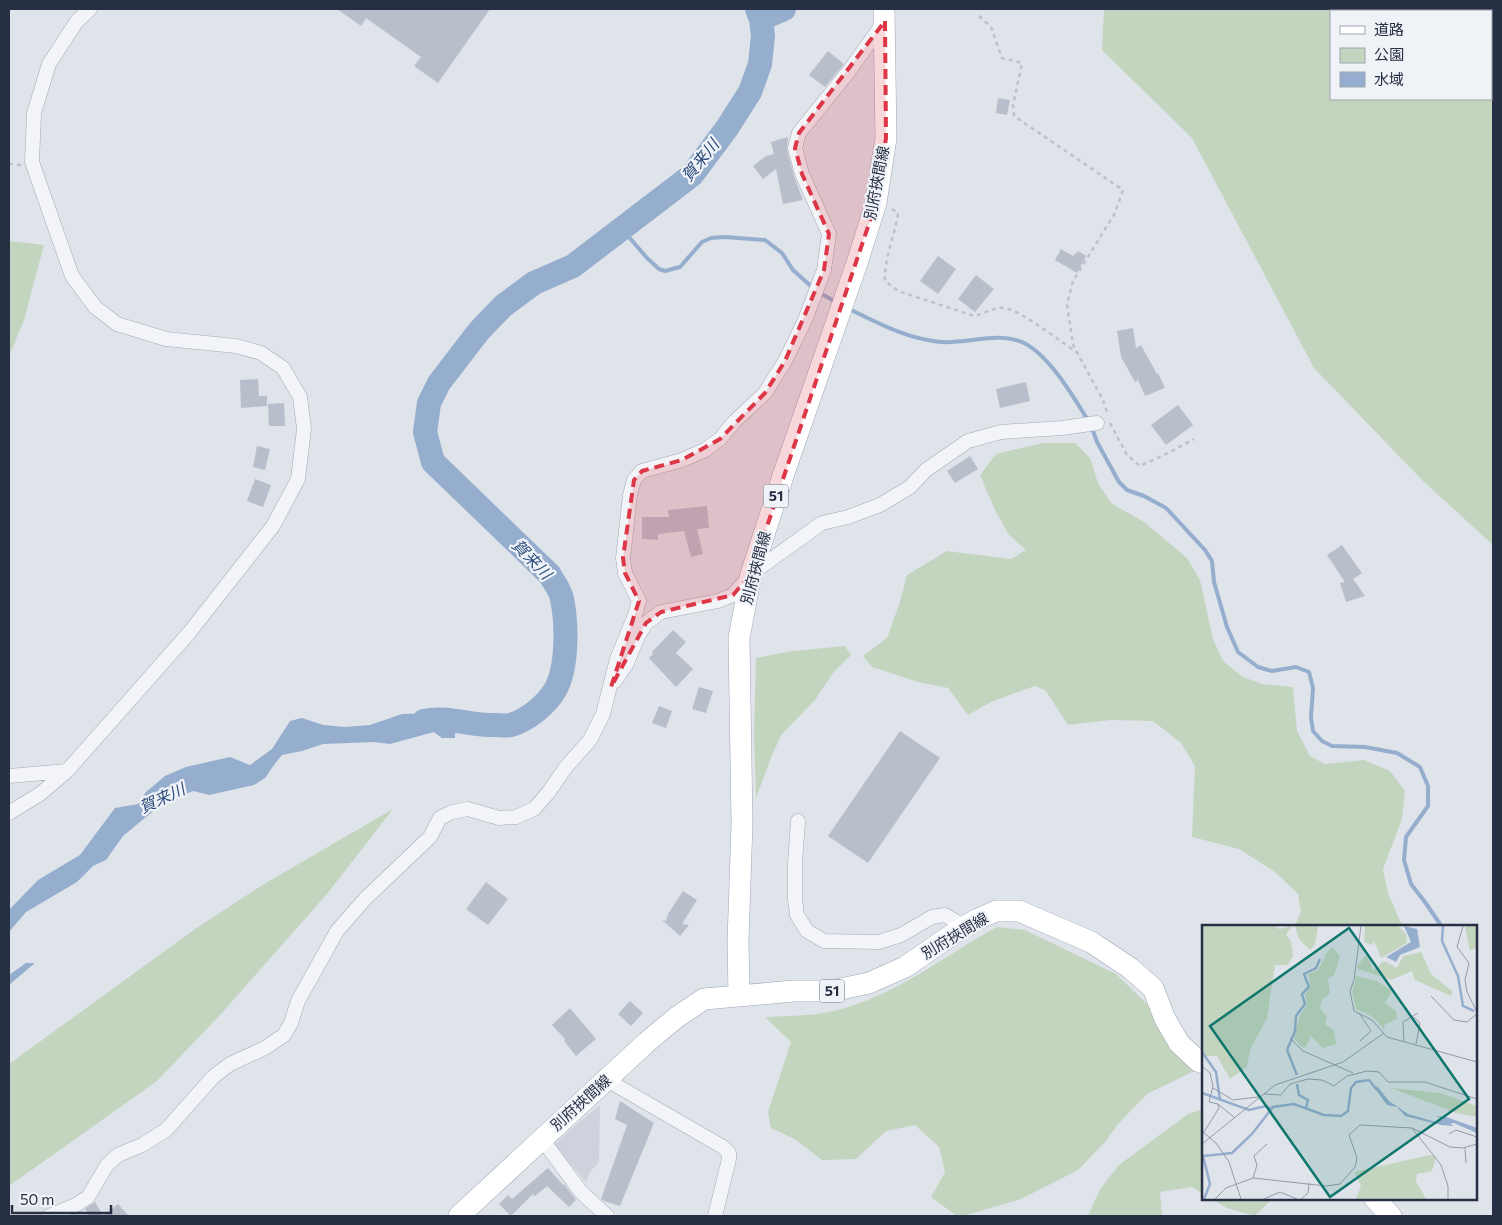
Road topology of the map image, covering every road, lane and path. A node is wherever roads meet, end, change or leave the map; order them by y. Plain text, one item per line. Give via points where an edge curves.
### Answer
1 (90, 9) edge
2 (885, 15) edge
3 (979, 16) dead end
4 (890, 207) dead end
5 (1077, 352) junction
6 (1097, 422) dead end
7 (1194, 439) dead end
8 (752, 574) junction
9 (612, 687) junction
10 (67, 771) junction
11 (9, 776) edge
12 (9, 813) edge
13 (798, 821) dead end
14 (962, 928) junction
15 (739, 996) junction
16 (1202, 1063) edge
17 (607, 1080) junction
18 (542, 1139) junction
19 (1376, 1200) edge
20 (52, 1216) edge
21 (459, 1216) edge
22 (607, 1216) edge
23 (715, 1216) edge
24 (1391, 1216) edge

1 - 10 street via 77,21 49,64 34,113 32,162 72,276 95,308 118,324 166,340 236,346 261,353 283,368 300,397 304,429 298,478 273,526 189,633
2 - 8 main road, 別府挾間線 / 51 via 886,138 876,203
2 - 9 street via 849,71 799,133 795,148 802,174 830,234 824,270 785,361 764,393 720,439 682,460 642,471 634,480 623,558 625,574 638,601 617,659
3 - 5 path via 991,27 1002,58 1022,63 1013,105 1014,116 1122,190 1115,213 1073,281 1067,304
4 - 5 path via 898,213 884,272 885,281 898,291 974,316 1001,307 1015,310
5 - 7 path via 1103,400 1127,456 1140,466
6 - 8 street via 1000,432 968,440 926,470 910,487 856,514 822,523
8 - 9 street via 733,595 661,612 646,623
8 - 15 main road, 別府挾間線 / 51 via 739,638 742,823
9 - 20 street via 590,740 534,809 516,817 499,818 468,809 440,818 427,841 365,899 337,931 298,1001 292,1023 284,1034 213,1077 166,1130 118,1155 88,1197
10 - 11 street
10 - 12 street via 40,794
13 - 14 street via 795,899 797,915 807,931 824,942 879,942 901,935 932,917 945,915
14 - 15 main road, 別府挾間線 / 51 via 905,967 869,983 831,991
14 - 16 main road, 別府挾間線 / 51 via 996,911 1019,911 1091,942 1153,988 1165,1019 1179,1042
15 - 17 main road, 別府挾間線 / 51 via 704,999 677,1016
17 - 18 main road, 別府挾間線 / 51
17 - 23 street via 729,1153
18 - 21 main road, 別府挾間線 / 51
18 - 22 street via 581,1192
19 - 24 main road

